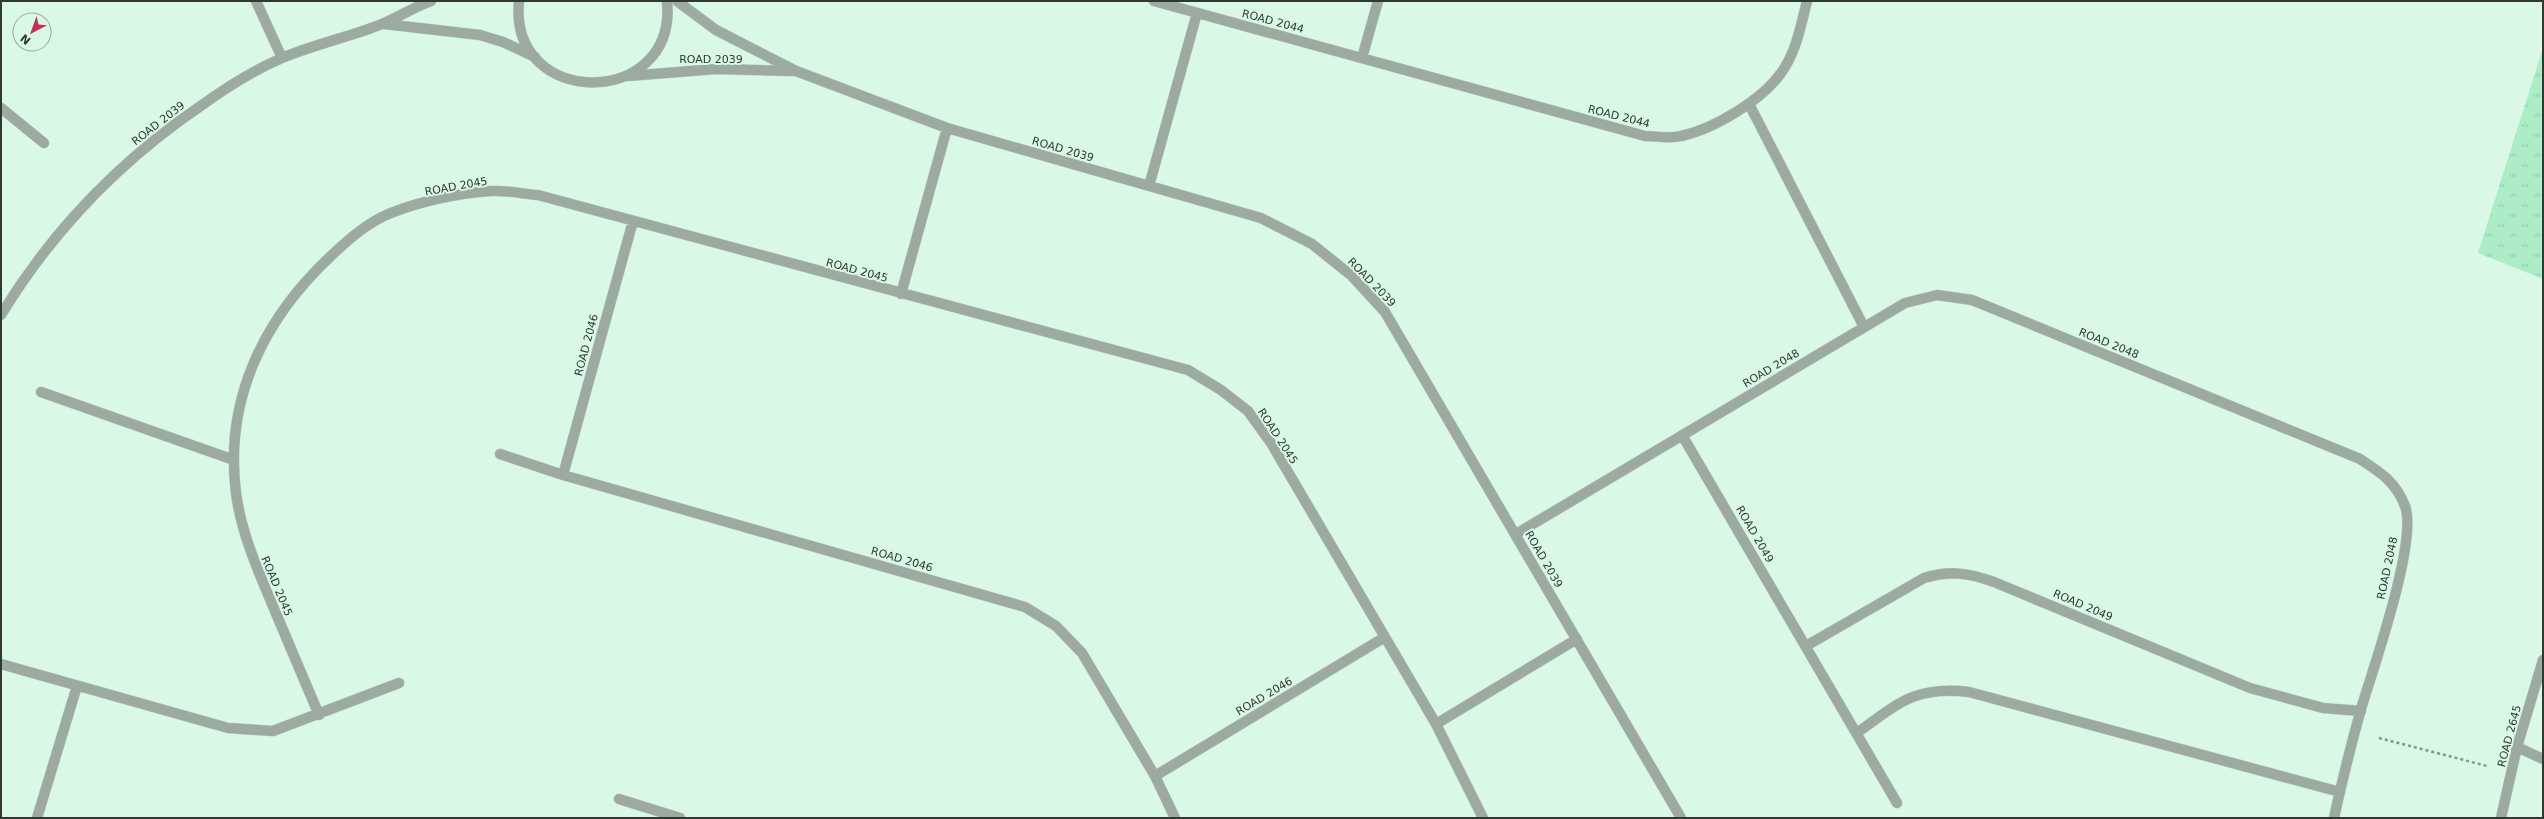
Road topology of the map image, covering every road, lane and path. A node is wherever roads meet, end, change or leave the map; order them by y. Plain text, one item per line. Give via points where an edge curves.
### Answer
1 (256, 1) edge
2 (431, 1) edge
3 (519, 1) edge
4 (667, 1) edge
5 (677, 1) edge
6 (1154, 1) edge
7 (1378, 1) edge
8 (1807, 1) edge
9 (1197, 13) junction
10 (384, 24) junction
11 (282, 58) junction
12 (536, 58) junction
13 (1362, 58) junction
14 (796, 71) junction
15 (626, 76) junction
16 (1749, 104) junction
17 (1, 108) edge
18 (947, 128) junction
19 (44, 143) dead end
20 (1149, 186) junction
21 (633, 221) junction
22 (901, 294) junction
23 (1, 314) edge
24 (1864, 327) junction
25 (41, 392) dead end
26 (1682, 435) junction
27 (500, 454) dead end
28 (234, 460) junction
29 (563, 475) junction
30 (1516, 534) junction
31 (1385, 637) junction
32 (1577, 638) junction
33 (1806, 646) junction
34 (2543, 660) edge
35 (1, 664) edge
36 (399, 683) dead end
37 (78, 686) junction
38 (2361, 711) junction
39 (319, 715) junction
40 (1436, 724) junction
41 (2355, 732) junction
42 (1856, 733) junction
43 (2517, 747) junction
44 (2543, 759) edge
45 (2511, 772) junction
46 (1155, 776) junction
47 (2340, 792) junction
48 (619, 799) dead end
49 (1897, 803) dead end
50 (37, 818) edge
51 (680, 818) edge
52 (1175, 818) edge
53 (1483, 818) edge
54 (1681, 818) edge
55 (2334, 818) edge
56 (2501, 818) edge

1 - 11 street
2 - 10 street, ROAD 2039
3 - 12 street via 518,12 522,33
4 - 15 street via 665,28 657,47 644,64
5 - 14 street, ROAD 2039 via 716,30
6 - 9 street, ROAD 2044
7 - 13 street
8 - 16 street, ROAD 2044 via 1795,45 1781,73
9 - 13 street, ROAD 2044
9 - 20 street
10 - 11 street, ROAD 2039
10 - 12 street, ROAD 2039 via 480,35 503,42
11 - 23 street, ROAD 2039 via 231,84 162,132 117,171 67,225 19,284
12 - 15 street via 546,68 564,78 585,84 606,83
13 - 16 street, ROAD 2044 via 1645,136 1681,137 1717,123
14 - 15 street, ROAD 2039 via 716,68
14 - 18 street, ROAD 2039
16 - 24 street
17 - 19 street
18 - 20 street, ROAD 2039
18 - 22 street
20 - 30 street, ROAD 2039 via 1261,218 1312,244 1352,276 1385,312
21 - 22 street, ROAD 2045
21 - 28 street, ROAD 2045 via 538,195 492,191 440,200 390,213 355,234 313,274 284,308 260,345 241,396
21 - 29 street, ROAD 2046
22 - 31 street, ROAD 2045 via 1188,370 1221,390 1248,411 1270,443
24 - 26 street, ROAD 2048
24 - 38 street, ROAD 2048 via 1906,303 1937,295 1972,300 2360,459 2388,478 2406,507 2407,541 2401,573
25 - 28 street
26 - 30 street, ROAD 2048
26 - 33 street, ROAD 2049
27 - 29 street, ROAD 2046
28 - 39 street, ROAD 2045 via 236,493 248,545
29 - 46 street, ROAD 2046 via 1026,607 1056,626 1082,654
30 - 32 street, ROAD 2039
31 - 40 street, ROAD 2045
31 - 46 street, ROAD 2046
32 - 40 street
32 - 54 street, ROAD 2039
33 - 38 street, ROAD 2049 via 1924,578 1941,573 1959,572 1994,582 2250,688 2323,708
33 - 42 street, ROAD 2049
34 - 43 street, ROAD 2645
35 - 37 street
36 - 39 street
37 - 39 street via 228,728 273,731
37 - 50 street
38 - 41 street, ROAD 2048
40 - 53 street, ROAD 2045
41 - 45 path
41 - 47 street, ROAD 2048
42 - 47 street via 1903,700 1924,692 1946,689 1968,692
42 - 49 street, ROAD 2049
43 - 44 street
43 - 45 street, ROAD 2645
45 - 56 street, ROAD 2645
46 - 52 street, ROAD 2046
47 - 55 street, ROAD 2048
48 - 51 street

